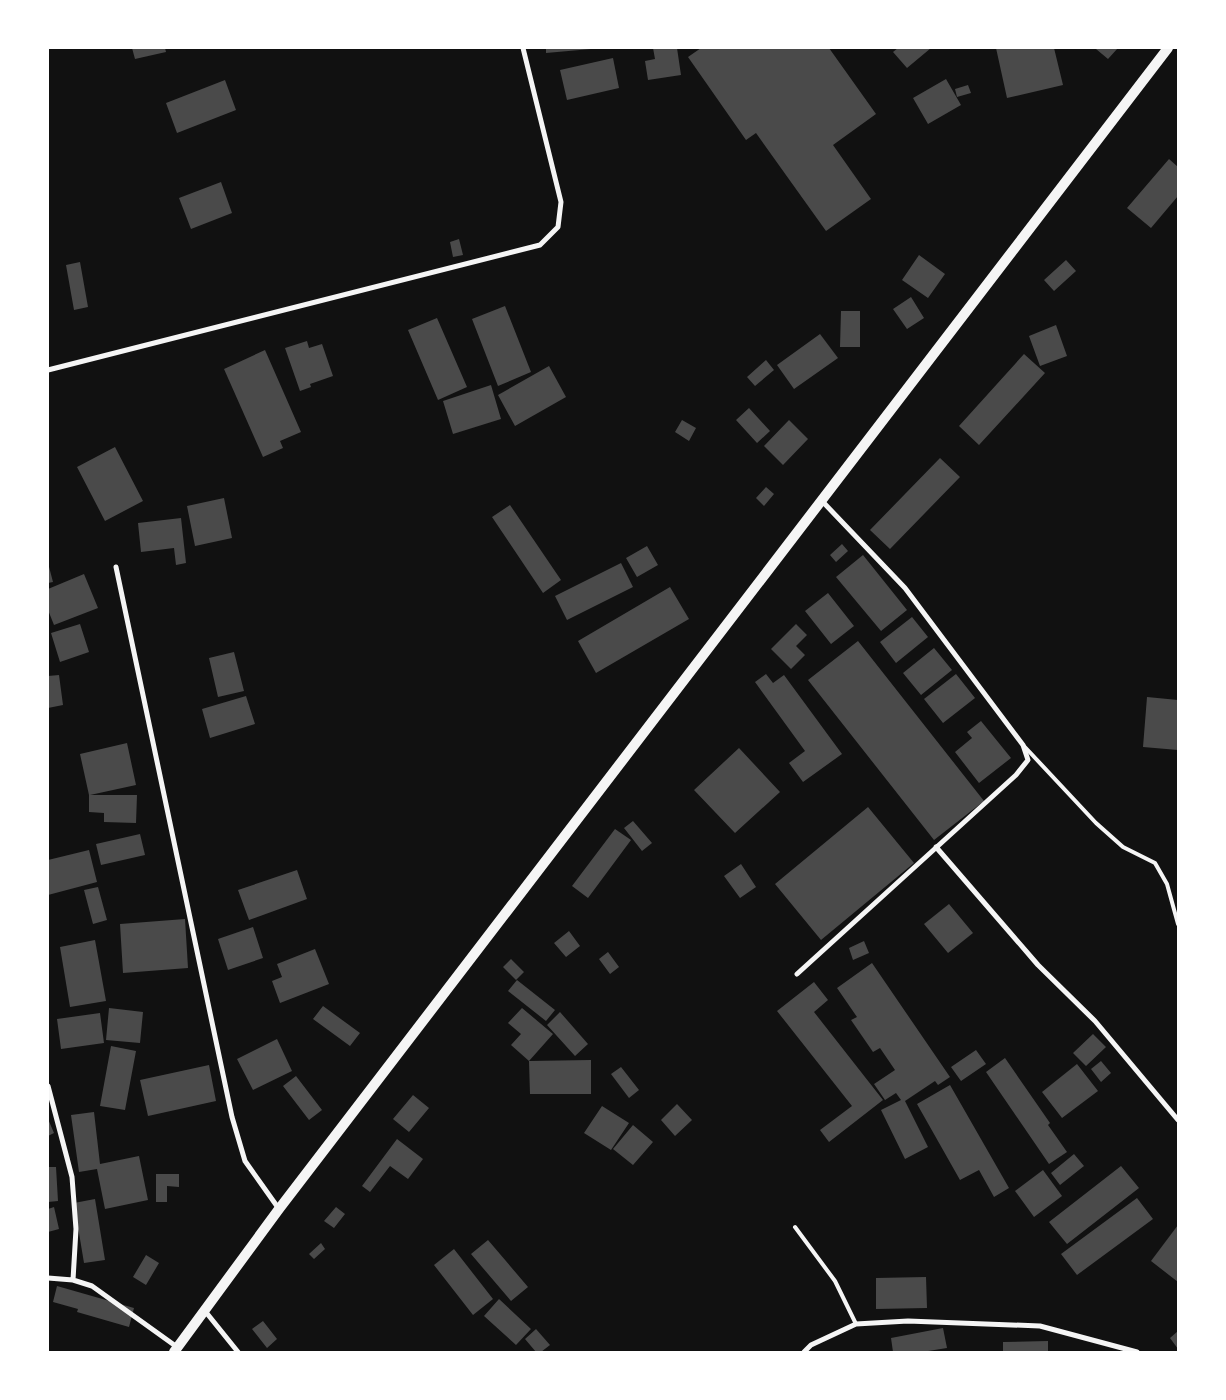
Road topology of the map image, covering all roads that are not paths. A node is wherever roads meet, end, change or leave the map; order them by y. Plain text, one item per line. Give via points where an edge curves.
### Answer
1 (523, 48) edge
2 (1168, 48) edge
3 (48, 370) edge
4 (822, 501) junction
5 (116, 566) dead end
6 (1024, 745) junction
7 (936, 847) junction
8 (1178, 924) edge
9 (797, 974) dead end
10 (48, 1086) edge
11 (1178, 1120) edge
12 (279, 1209) junction
13 (795, 1227) dead end
14 (48, 1278) edge
15 (73, 1280) junction
16 (205, 1311) junction
17 (856, 1324) junction
18 (176, 1350) edge
19 (238, 1352) edge
20 (804, 1352) edge
21 (1137, 1352) edge

1 - 3 street via 561,202 558,227 540,245
2 - 4 main road
4 - 6 street via 905,588
4 - 12 main road
5 - 12 street via 232,1117 245,1161
6 - 7 street via 1028,760 1016,775
6 - 8 lane via 1122,847 1155,863 1167,884
7 - 9 street
7 - 11 street via 1038,965 1095,1021
10 - 15 street via 72,1177 76,1229
12 - 16 main road
13 - 17 lane via 836,1281
14 - 15 street
15 - 18 street via 92,1286
16 - 18 main road
16 - 19 street
17 - 20 street via 811,1345
17 - 21 street via 908,1320 1040,1326

